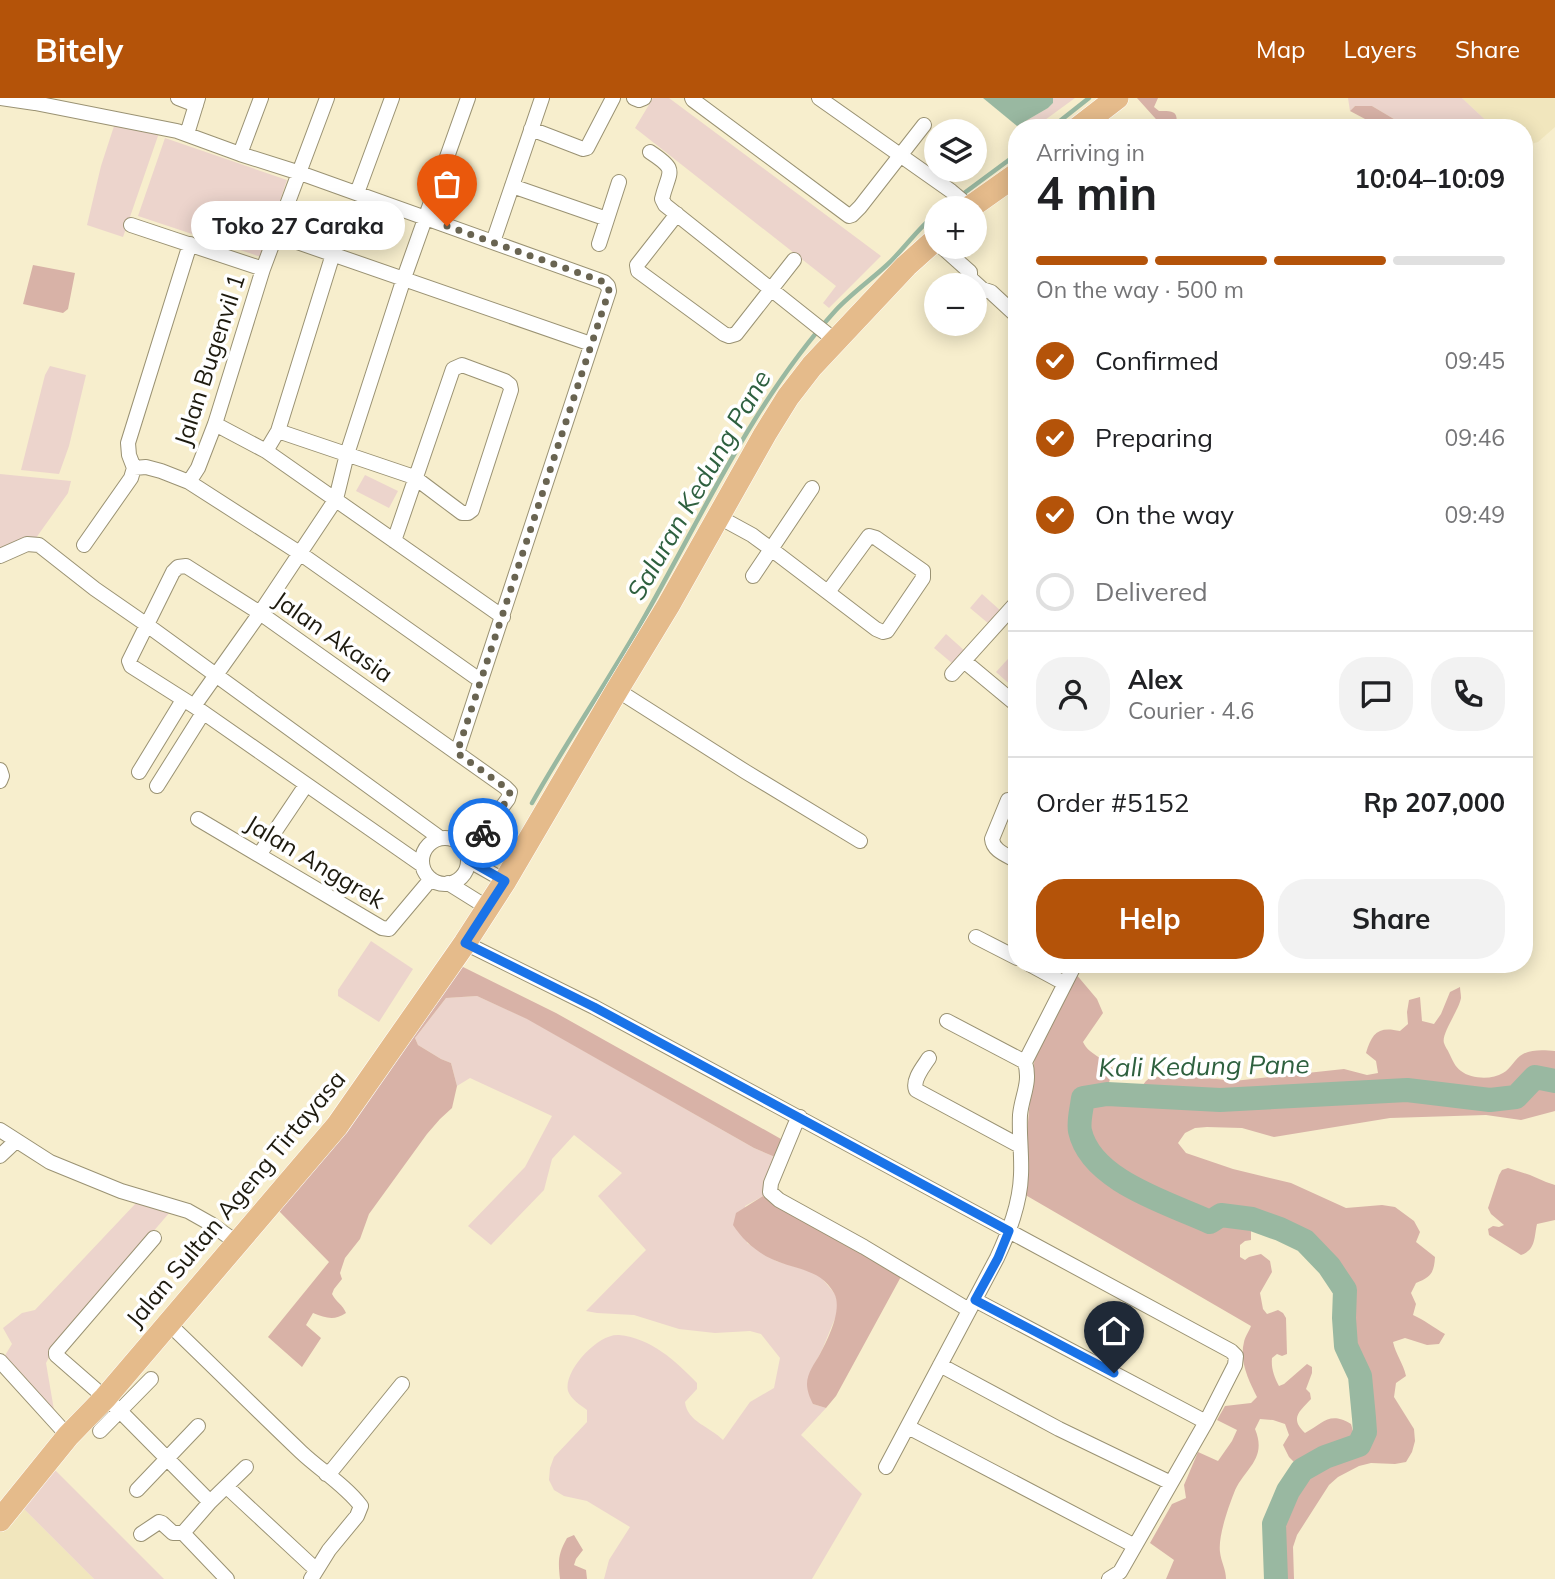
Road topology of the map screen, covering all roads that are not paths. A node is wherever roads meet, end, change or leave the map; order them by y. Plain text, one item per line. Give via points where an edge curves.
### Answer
1 (1, 98) edge
2 (178, 98) edge
3 (261, 98) edge
4 (327, 98) edge
5 (392, 98) edge
6 (468, 98) edge
7 (542, 98) edge
8 (613, 98) edge
9 (692, 98) edge
10 (819, 98) edge
11 (1117, 98) edge
12 (197, 101) edge
13 (1090, 119) edge
14 (924, 125) dead end
15 (531, 129) junction
16 (182, 133) junction
17 (650, 152) dead end
18 (240, 154) junction
19 (901, 156) junction
20 (300, 173) junction
21 (1008, 180) edge
22 (619, 182) dead end
23 (512, 186) junction
24 (357, 193) junction
25 (956, 196) edge
26 (983, 196) edge
27 (677, 214) junction
28 (425, 217) junction
29 (607, 219) junction
30 (131, 225) dead end
31 (277, 235) junction
32 (493, 242) junction
33 (190, 244) junction
34 (599, 244) dead end
35 (924, 252) edge
36 (333, 254) junction
37 (956, 259) edge
38 (794, 260) dead end
39 (263, 270) junction
40 (404, 278) junction
41 (771, 289) junction
42 (1008, 308) edge
43 (831, 338) junction
44 (591, 344) junction
45 (215, 424) junction
46 (278, 431) junction
47 (266, 451) junction
48 (347, 454) junction
49 (134, 468) junction
50 (414, 477) junction
51 (189, 482) junction
52 (812, 488) dead end
53 (336, 499) junction
54 (719, 517) junction
55 (394, 541) junction
56 (84, 545) dead end
57 (771, 549) junction
58 (300, 554) junction
59 (0, 556) edge
60 (753, 576) dead end
61 (828, 592) junction
62 (1008, 612) edge
63 (260, 613) junction
64 (503, 617) junction
65 (147, 625) junction
66 (964, 661) junction
67 (952, 674) dead end
68 (216, 676) junction
69 (481, 681) junction
70 (617, 690) junction
71 (1008, 695) edge
72 (193, 707) junction
73 (457, 753) junction
74 (0, 770) edge
75 (139, 772) dead end
76 (0, 781) edge
77 (306, 785) junction
78 (157, 786) dead end
79 (1008, 800) dead end
80 (198, 818) dead end
81 (440, 838) junction
82 (860, 841) dead end
83 (259, 855) junction
84 (1008, 856) edge
85 (468, 857) junction
86 (422, 865) junction
87 (431, 879) junction
88 (502, 879) junction
89 (448, 884) junction
90 (484, 906) junction
91 (976, 937) dead end
92 (465, 943) junction
93 (1008, 953) edge
94 (1046, 973) edge
95 (1070, 973) edge
96 (1064, 983) junction
97 (947, 1021) dead end
98 (929, 1058) dead end
99 (1025, 1062) junction
100 (800, 1117) junction
101 (0, 1130) edge
102 (16, 1140) junction
103 (1020, 1146) junction
104 (0, 1156) edge
105 (1009, 1231) junction
106 (229, 1237) junction
107 (154, 1238) dead end
108 (972, 1305) junction
109 (168, 1323) junction
110 (0, 1361) edge
111 (940, 1364) junction
112 (151, 1379) dead end
113 (402, 1384) dead end
114 (104, 1397) junction
115 (1206, 1422) junction
116 (198, 1426) dead end
117 (908, 1427) junction
118 (63, 1431) junction
119 (100, 1431) dead end
120 (168, 1458) junction
121 (246, 1467) dead end
122 (886, 1467) dead end
123 (326, 1474) junction
124 (1171, 1483) junction
125 (227, 1487) junction
126 (137, 1490) dead end
127 (210, 1502) junction
128 (0, 1520) edge
129 (183, 1533) junction
130 (141, 1534) dead end
131 (1135, 1546) junction
132 (311, 1572) edge
133 (226, 1579) edge
134 (1109, 1579) edge

1 - 16 street
2 - 12 street
3 - 18 street
4 - 20 street, Jalan Bugenvil 1
5 - 24 street
6 - 28 street
7 - 15 street
8 - 15 street via 587,148
9 - 19 street via 849,216
10 - 19 street
11 - 13 main road
12 - 16 street
14 - 19 street
15 - 23 street
16 - 18 street
17 - 27 street via 667,163 670,174 662,199
18 - 20 street
19 - 25 street
20 - 24 street
20 - 31 street, Jalan Bugenvil 1
21 - 26 main road
22 - 29 street
23 - 29 street
23 - 32 street
24 - 28 street
27 - 41 street
27 - 41 street via 640,260 638,271 729,335 736,334
28 - 32 street
28 - 40 street
29 - 34 street
30 - 33 street
31 - 36 street
31 - 39 street, Jalan Bugenvil 1
32 - 44 street via 608,286
33 - 39 street
33 - 49 street via 128,443
35 - 43 main road, Jalan Sultan Ageng Tirtayasa
36 - 40 street
36 - 46 street
37 - 42 street via 970,272 970,278
38 - 41 street
39 - 45 street, Jalan Bugenvil 1
40 - 44 street
40 - 48 street
41 - 43 street
43 - 54 main road, Jalan Sultan Ageng Tirtayasa via 788,397
44 - 64 street
45 - 47 street
45 - 51 street, Jalan Bugenvil 1
46 - 47 street
46 - 48 street
47 - 53 street
48 - 50 street
48 - 53 street
49 - 51 street via 146,467
49 - 56 street
50 - 50 street via 453,369 462,365 510,385 472,510 462,513
50 - 55 street
51 - 58 street
52 - 57 street
53 - 55 street
53 - 58 street
54 - 57 street
54 - 70 main road, Jalan Sultan Ageng Tirtayasa
55 - 64 street
57 - 60 street
57 - 61 street
58 - 63 street
58 - 69 street
59 - 65 street via 27,544 39,545
61 - 61 street via 869,536 923,571 923,578 883,632
62 - 66 street
63 - 65 street, Jalan Akasia via 186,566 173,572
63 - 68 street
63 - 73 street, Jalan Akasia
64 - 69 street
65 - 68 street
65 - 72 street via 129,663
66 - 67 street
66 - 71 street
68 - 72 street
68 - 81 street
69 - 73 street
70 - 82 street
70 - 88 main road, Jalan Sultan Ageng Tirtayasa
72 - 75 street
72 - 77 street
72 - 78 street
73 - 85 street, Jalan Akasia via 510,792
74 - 76 street
77 - 83 street
77 - 86 street
79 - 84 street via 992,844
80 - 83 street, Jalan Anggrek
81 - 85 street via 457,841
81 - 86 street via 426,848
83 - 87 street, Jalan Anggrek via 388,929
85 - 88 street
85 - 89 street via 463,876
86 - 87 street
87 - 89 street
88 - 90 main road, Jalan Sultan Ageng Tirtayasa
89 - 90 street
90 - 92 main road, Jalan Sultan Ageng Tirtayasa
91 - 93 street
92 - 100 street
92 - 106 main road, Jalan Sultan Ageng Tirtayasa via 337,1126
94 - 96 street
95 - 96 street
96 - 99 street
97 - 99 street
98 - 103 street via 916,1090
99 - 103 street via 1028,1081
100 - 105 street
100 - 108 street via 770,1192
101 - 102 street
102 - 104 street
102 - 106 street via 50,1162 121,1191 188,1211
103 - 105 street via 1021,1176
105 - 108 street
105 - 115 street via 1231,1351 1235,1365
106 - 109 main road, Jalan Sultan Ageng Tirtayasa
107 - 114 street via 56,1352 57,1358
108 - 111 street
108 - 115 street
109 - 114 main road, Jalan Sultan Ageng Tirtayasa
109 - 123 street
110 - 118 street
111 - 117 street
111 - 124 street
112 - 114 street
113 - 123 street
114 - 118 main road, Jalan Sultan Ageng Tirtayasa
114 - 119 street
114 - 120 street
115 - 124 street
116 - 120 street
117 - 122 street
117 - 131 street
118 - 128 main road, Jalan Sultan Ageng Tirtayasa
120 - 126 street
120 - 127 street
121 - 125 street
123 - 132 street via 361,1509
124 - 131 street
125 - 127 street
125 - 132 street
127 - 129 street
129 - 130 street via 173,1533 159,1522
129 - 133 street
131 - 134 street via 1121,1572

